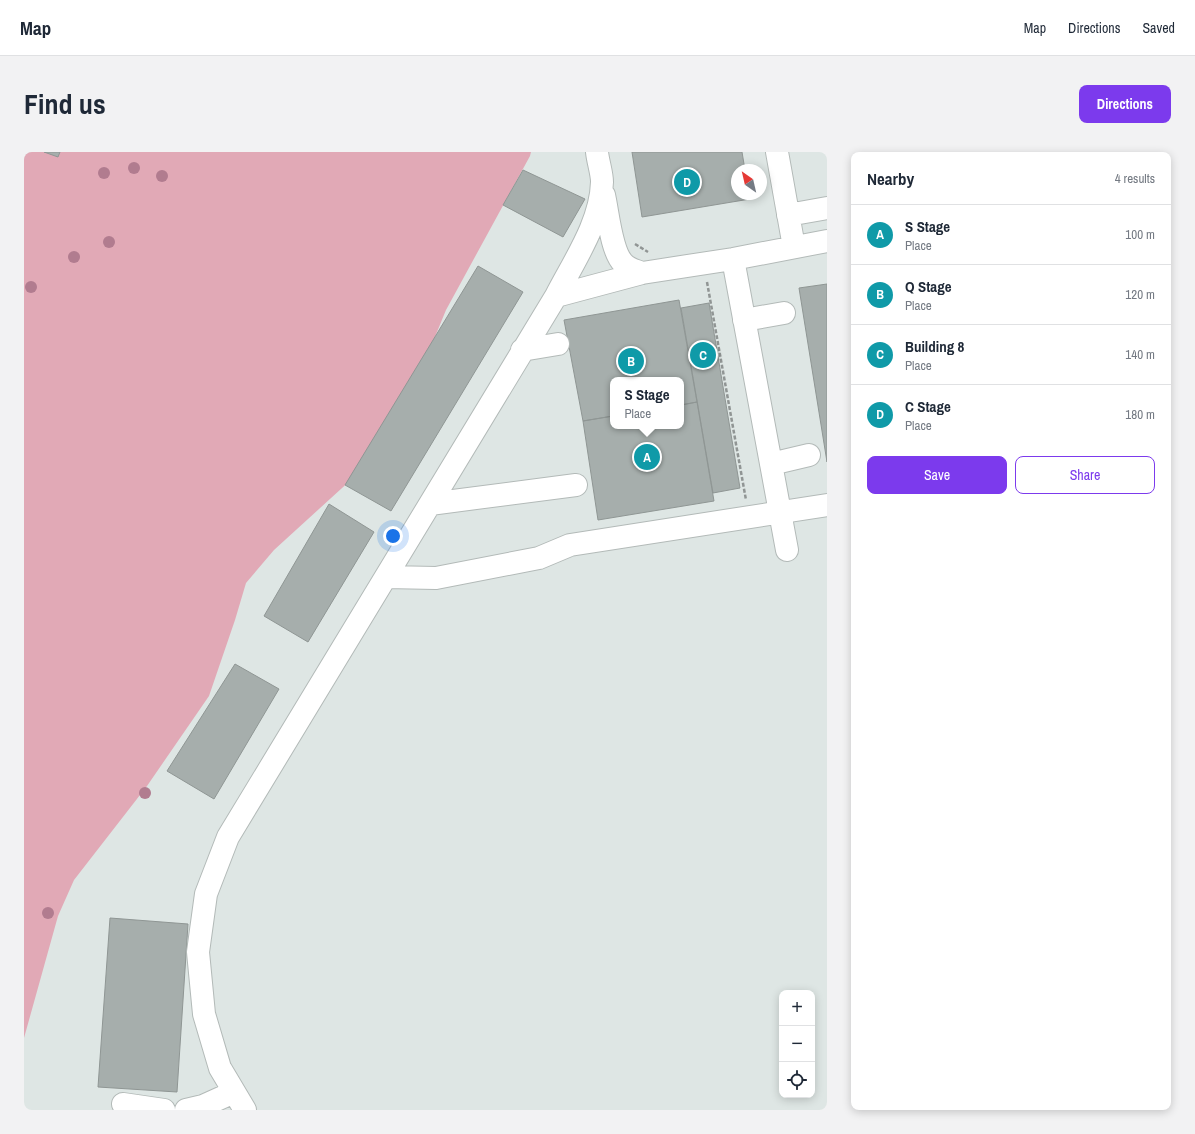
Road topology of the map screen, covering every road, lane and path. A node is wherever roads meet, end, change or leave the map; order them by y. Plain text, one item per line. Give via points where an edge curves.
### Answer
1 (596, 152) edge
2 (777, 152) edge
3 (602, 182) junction
4 (827, 208) edge
5 (788, 215) junction
6 (630, 241) dead end
7 (827, 241) edge
8 (794, 247) junction
9 (648, 252) dead end
10 (733, 259) junction
11 (706, 263) junction
12 (642, 273) junction
13 (556, 296) junction
14 (784, 313) dead end
15 (744, 320) junction
16 (558, 344) dead end
17 (522, 350) junction
18 (809, 455) dead end
19 (771, 464) junction
20 (576, 486) dead end
21 (747, 503) dead end
22 (430, 504) junction
23 (827, 504) edge
24 (780, 511) junction
25 (787, 550) dead end
26 (386, 577) junction
27 (240, 1101) edge
28 (123, 1104) dead end
29 (164, 1110) edge
30 (186, 1110) edge

1 - 3 lane
2 - 5 lane
3 - 12 lane via 615,251 630,269
3 - 13 lane via 598,212
4 - 5 lane
5 - 8 lane
6 - 9 path
7 - 8 lane
8 - 10 lane
10 - 11 lane
10 - 15 lane
11 - 12 lane
11 - 21 path
12 - 13 lane
13 - 17 lane
14 - 15 lane
15 - 19 lane
16 - 17 lane
17 - 22 lane
18 - 19 lane
19 - 24 lane
20 - 22 lane
22 - 26 lane
23 - 24 lane
24 - 25 lane
24 - 26 lane via 570,545 539,558 436,578
26 - 27 lane via 228,838 206,894 198,952 204,1014 220,1068
27 - 30 lane
28 - 29 lane

